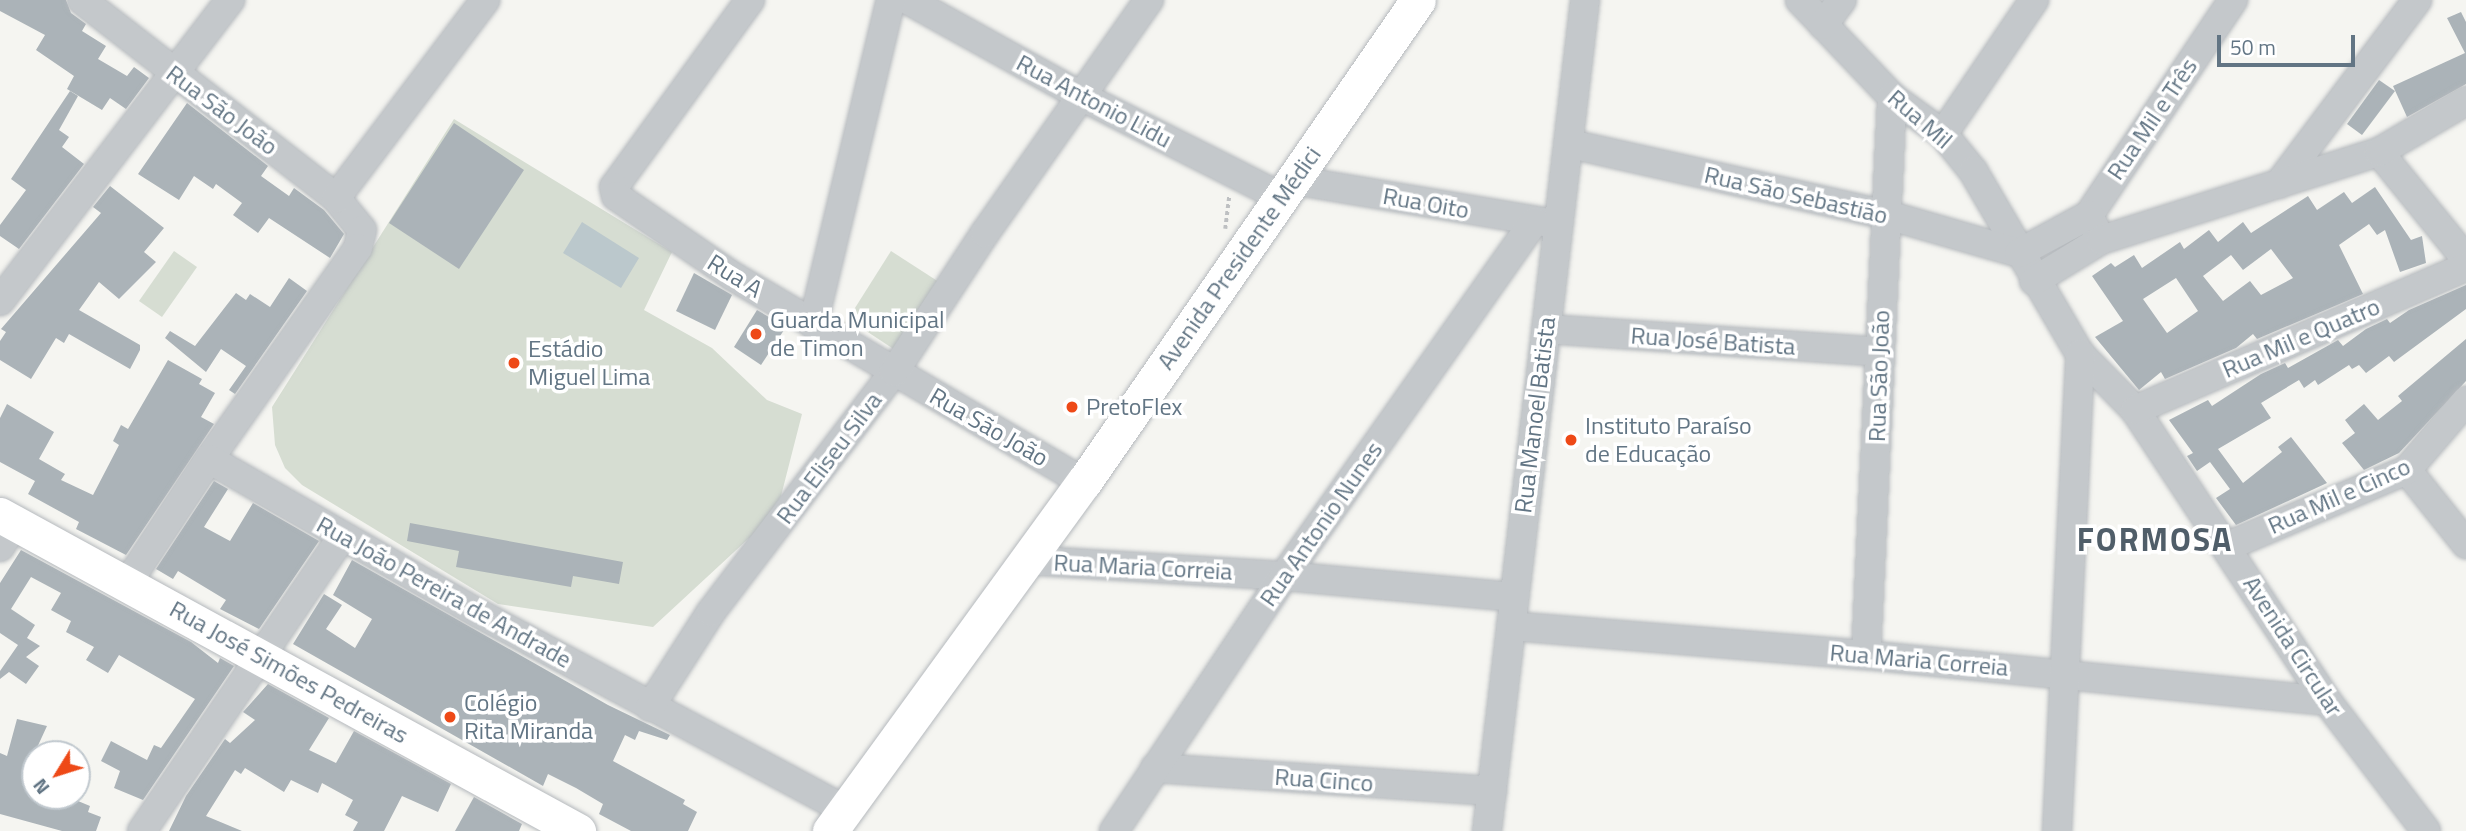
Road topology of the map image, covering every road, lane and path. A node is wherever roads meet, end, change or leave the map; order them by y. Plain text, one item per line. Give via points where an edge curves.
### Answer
1 (82, 0) edge
2 (230, 0) edge
3 (485, 0) edge
4 (750, 0) edge
5 (905, 0) edge
6 (1149, 0) edge
7 (1418, 0) edge
8 (1585, 0) edge
9 (1800, 0) edge
10 (1842, 0) edge
11 (2034, 0) edge
12 (2233, 0) edge
13 (2417, 0) edge
14 (1823, 25) junction
15 (174, 75) junction
16 (1081, 96) junction
17 (1892, 97) junction
18 (2466, 101) edge
19 (1943, 134) junction
20 (1570, 144) junction
21 (2379, 152) junction
22 (1222, 167) junction
23 (2279, 184) junction
24 (1287, 189) junction
25 (336, 198) junction
26 (1884, 214) junction
27 (1546, 222) junction
28 (2095, 228) junction
29 (1222, 236) dead end
30 (2019, 253) junction
31 (2466, 259) edge
32 (2466, 267) edge
33 (2034, 281) junction
34 (0, 301) edge
35 (813, 324) junction
36 (1546, 329) junction
37 (1881, 352) junction
38 (2080, 354) junction
39 (894, 372) junction
40 (2466, 401) edge
41 (2135, 410) junction
42 (209, 458) junction
43 (2407, 470) junction
44 (1084, 482) junction
45 (5, 528) edge
46 (342, 537) junction
47 (2466, 544) edge
48 (2228, 546) junction
49 (1024, 560) junction
50 (1284, 576) junction
51 (127, 584) junction
52 (1513, 597) junction
53 (1511, 626) junction
54 (1866, 655) junction
55 (261, 656) junction
56 (2066, 673) junction
57 (2327, 701) junction
58 (650, 707) junction
59 (1155, 768) junction
60 (1492, 791) junction
61 (830, 816) edge
62 (142, 831) edge
63 (578, 831) edge
64 (805, 831) edge
65 (1114, 831) edge
66 (1487, 831) edge
67 (2057, 831) edge
68 (2426, 831) edge

1 - 15 street, Rua São João
2 - 15 street
3 - 25 street
4 - 35 street, Rua A via 614,187 616,196 734,277
5 - 16 street, Rua Antonio Lidu
5 - 35 street
6 - 16 street, Rua Eliseu Silva
7 - 24 main road, Avenida Presidente Médici
8 - 20 street, Rua Manoel Batista
9 - 14 street, Rua Mil
10 - 14 street
11 - 19 street
12 - 28 street, Rua Mil e Três
13 - 23 street
14 - 17 street, Rua Mil
15 - 25 street, Rua São João
15 - 34 street
16 - 22 street, Rua Antonio Lidu
16 - 39 street, Rua Eliseu Silva
17 - 19 street, Rua Mil
17 - 26 street, Rua São João
18 - 21 street, Rua Mil e Três
19 - 30 street, Rua Mil via 1996,204
20 - 26 street, Rua São Sebastião
20 - 27 street, Rua Manoel Batista
21 - 23 street, Rua Mil e Três
21 - 31 street
22 - 24 street, Rua Antonio Lidu
22 - 29 path via 1231,207
23 - 28 street, Rua Mil e Três
24 - 27 street, Rua Oito
24 - 44 main road, Avenida Presidente Médici
25 - 42 street, Rua São João via 359,223 358,248
26 - 30 street, Rua São Sebastião
26 - 37 street, Rua São João
27 - 36 street, Rua Manoel Batista
27 - 50 street, Rua Antonio Nunes
28 - 30 street
28 - 33 street, Rua Mil e Três
30 - 33 street, Avenida Circular
32 - 41 street, Rua Mil e Quatro
33 - 38 street, Avenida Circular
35 - 39 street, Rua A
36 - 37 street, Rua José Batista
36 - 52 street, Rua Manoel Batista
37 - 54 street, Rua São João
38 - 41 street, Avenida Circular
38 - 56 street
39 - 44 street, Rua São João
39 - 58 street, Rua Eliseu Silva via 711,612
40 - 43 street, Rua Mil e Cinco
41 - 48 street, Avenida Circular
42 - 46 street, Rua João Pereira de Andrade
42 - 51 street
43 - 47 street
43 - 48 street, Rua Mil e Cinco
44 - 49 main road, Avenida Presidente Médici
45 - 51 main road, Rua José Simões Pedreiras
46 - 55 street
46 - 58 street, Rua João Pereira de Andrade
48 - 57 street, Avenida Circular
49 - 50 street, Rua Maria Correia
49 - 61 main road, Avenida Presidente Médici
50 - 52 street, Rua Maria Correia
50 - 59 street, Rua Antonio Nunes
51 - 55 main road, Rua José Simões Pedreiras
52 - 53 street, Rua Manoel Batista
53 - 54 street, Rua Maria Correia
53 - 60 street, Rua Manoel Batista
54 - 56 street, Rua Maria Correia
55 - 62 street
55 - 63 main road, Rua José Simões Pedreiras
56 - 57 street, Rua Maria Correia
56 - 67 street
57 - 68 street, Avenida Circular
58 - 61 street, Rua João Pereira de Andrade
59 - 60 street, Rua Cinco
59 - 65 street, Rua Antonio Nunes
60 - 66 street, Rua Manoel Batista
61 - 64 main road, Avenida Presidente Médici

